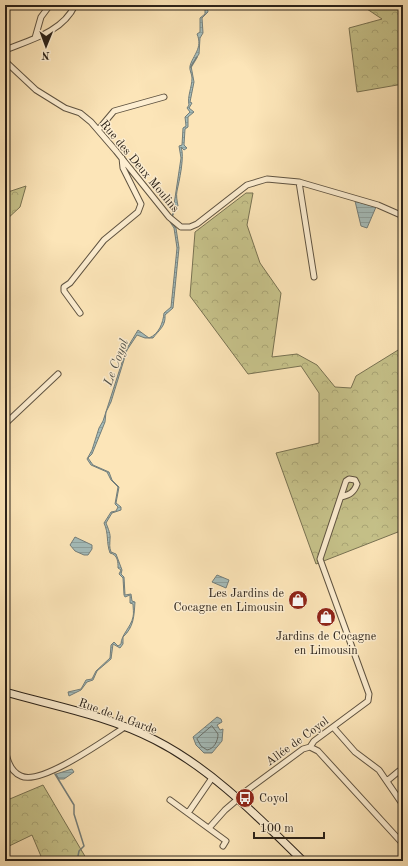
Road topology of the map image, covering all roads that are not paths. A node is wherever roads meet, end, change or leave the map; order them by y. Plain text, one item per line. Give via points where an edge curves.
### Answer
1 (50, 5) edge
2 (75, 5) edge
3 (35, 38) junction
4 (5, 50) edge
5 (5, 61) edge
6 (164, 97) dead end
7 (98, 130) junction
8 (122, 157) junction
9 (299, 182) junction
10 (403, 216) edge
11 (314, 277) dead end
12 (80, 312) dead end
13 (58, 374) dead end
14 (5, 424) edge
15 (341, 497) dead end
16 (5, 692) edge
17 (125, 727) junction
18 (333, 727) junction
19 (5, 745) edge
20 (310, 747) junction
21 (399, 771) dead end
22 (212, 778) junction
23 (387, 781) junction
24 (238, 798) junction
25 (170, 800) dead end
26 (403, 805) edge
27 (188, 813) junction
28 (209, 828) junction
29 (403, 844) edge
30 (223, 846) dead end
31 (298, 859) edge

1 - 3 street via 41,17
2 - 3 street via 67,18 50,32
3 - 4 street
5 - 7 street, Rue des Deux Moulins via 36,90 65,108 80,113
6 - 7 street via 114,111
7 - 8 street, Rue des Deux Moulins
8 - 9 street, Rue des Deux Moulins via 169,218 181,227 197,224 247,185 259,181
8 - 12 street via 123,168 141,204 138,212 104,240 70,284 64,287
9 - 10 street, Rue des Deux Moulins via 378,205
9 - 11 street
13 - 14 street
15 - 18 street, Allée de Coyol via 320,559 369,694 368,701
16 - 17 main road, Rue de la Garde
17 - 19 street via 86,753 38,776 22,777 14,771 6,757
17 - 22 main road, Rue de la Garde via 180,754
18 - 20 street, Allée de Coyol
18 - 23 street via 355,752 379,770
20 - 24 street, Allée de Coyol via 303,749
20 - 29 street via 318,751
21 - 23 street
22 - 24 main road, Rue de la Garde
22 - 27 street
23 - 26 street
24 - 28 street, Allée de Coyol
24 - 31 main road, Rue de la Garde
25 - 27 street
27 - 28 street
28 - 30 street via 226,841

